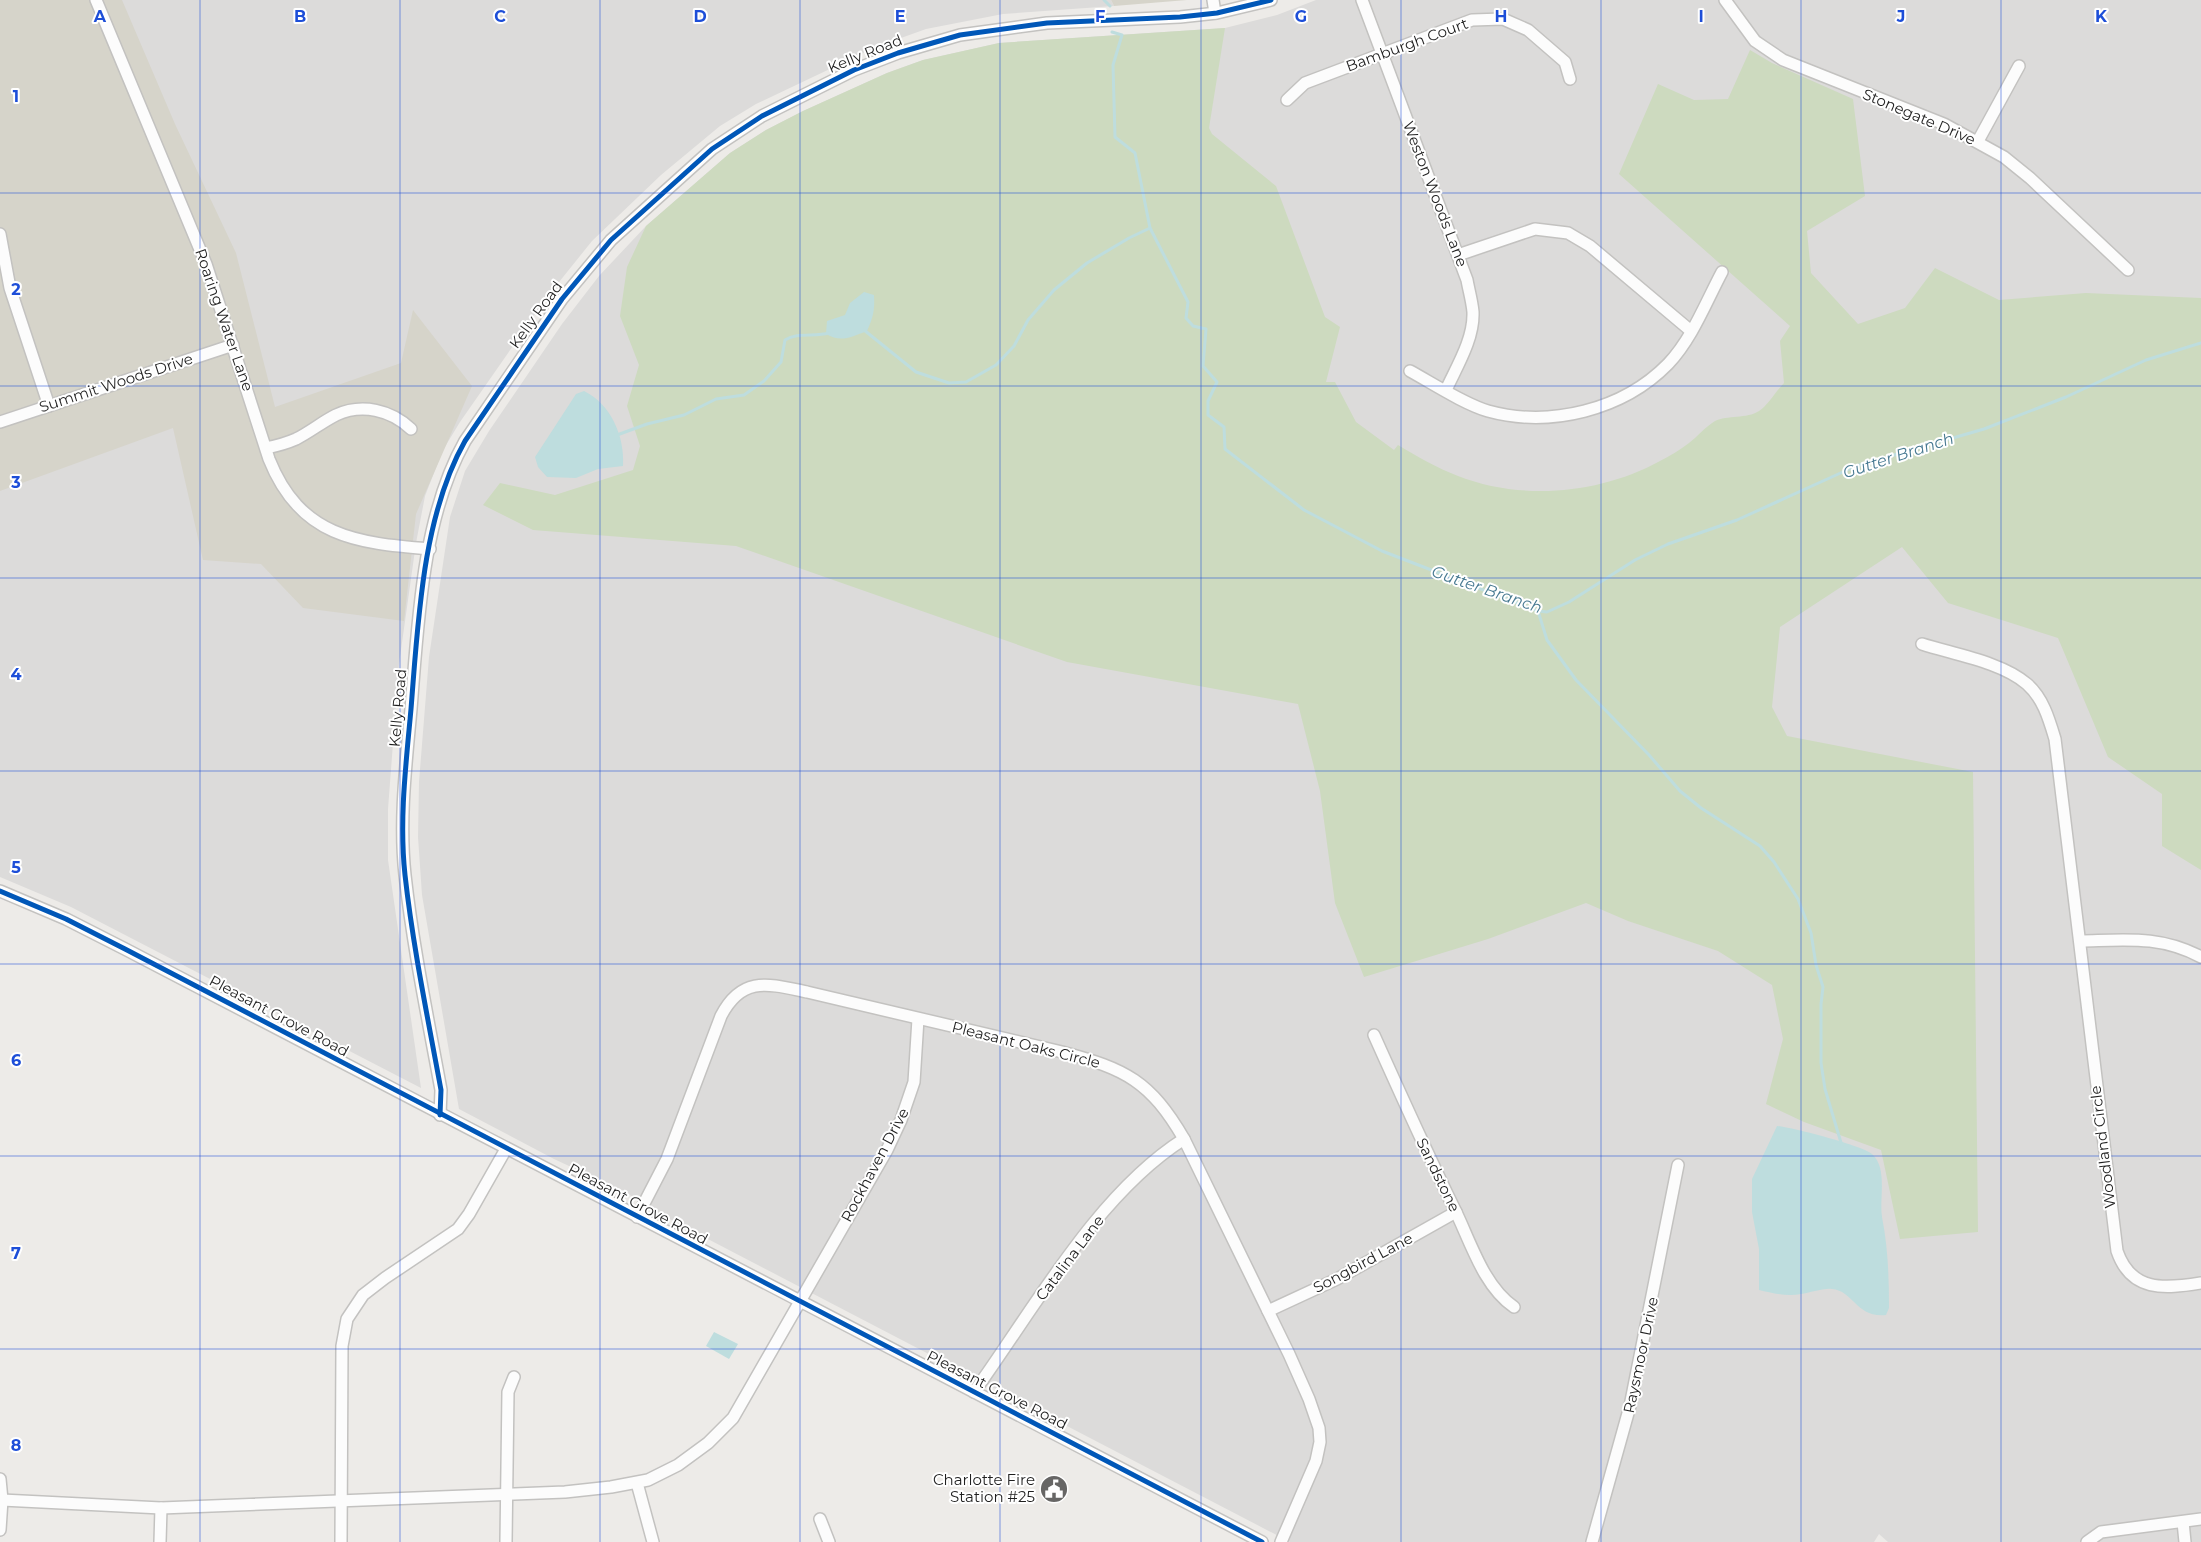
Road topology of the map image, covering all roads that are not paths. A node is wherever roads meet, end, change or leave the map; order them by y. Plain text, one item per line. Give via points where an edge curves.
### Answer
1 (96, 0) edge
2 (1213, 0) edge
3 (1271, 0) edge
4 (1362, 0) edge
5 (1725, 0) edge
6 (1215, 13) junction
7 (1382, 53) junction
8 (2020, 66) dead end
9 (1570, 79) dead end
10 (1287, 100) dead end
11 (1978, 141) junction
12 (0, 234) edge
13 (1458, 255) junction
14 (2128, 270) dead end
15 (1722, 272) dead end
16 (1691, 331) junction
17 (233, 345) junction
18 (1410, 371) dead end
19 (1446, 390) junction
20 (49, 406) junction
21 (0, 422) edge
22 (411, 429) dead end
23 (266, 448) junction
24 (430, 549) junction
25 (1922, 644) dead end
26 (0, 891) edge
27 (2080, 941) junction
28 (2201, 957) edge
29 (918, 1018) junction
30 (1374, 1035) dead end
31 (440, 1114) junction
32 (1184, 1139) junction
33 (506, 1149) junction
34 (1678, 1165) dead end
35 (1456, 1212) junction
36 (637, 1217) junction
37 (2201, 1283) edge
38 (799, 1302) junction
39 (1514, 1307) dead end
40 (1268, 1311) junction
41 (514, 1377) dead end
42 (974, 1392) junction
43 (0, 1479) edge
44 (637, 1483) junction
45 (506, 1494) junction
46 (2, 1500) junction
47 (341, 1500) junction
48 (161, 1508) junction
49 (820, 1519) dead end
50 (2201, 1519) edge
51 (2183, 1522) junction
52 (0, 1530) edge
53 (160, 1542) edge
54 (341, 1542) edge
55 (506, 1542) edge
56 (653, 1542) edge
57 (829, 1542) edge
58 (1262, 1542) edge
59 (1281, 1542) edge
60 (1592, 1542) edge
61 (2086, 1542) edge
62 (2185, 1542) edge

1 - 17 street, Roaring Water Lane via 206,264
2 - 6 street
3 - 6 street, Kelly Road
4 - 7 street, Weston Woods Lane
5 - 11 street, Stonegate Drive via 1746,31 1766,50 1783,60 1922,115
6 - 24 street, Kelly Road via 1047,23 960,35 854,70 740,129 639,212 594,259 562,299 454,461 443,488
7 - 9 street, Bamburgh Court via 1472,20 1503,19 1528,30 1565,62
7 - 10 street, Bamburgh Court via 1305,83
7 - 13 street, Weston Woods Lane
8 - 11 street
11 - 14 street, Stonegate Drive via 2030,178
12 - 20 street via 10,288
13 - 16 street via 1535,229 1568,233 1590,246
13 - 19 street, Weston Woods Lane via 1473,313 1465,350
15 - 16 street
16 - 19 street via 1668,364 1626,396 1577,414 1529,418 1487,410
17 - 20 street, Summit Woods Drive
17 - 23 street, Roaring Water Lane
18 - 19 street
20 - 21 street, Summit Woods Drive
22 - 23 street via 383,412 359,409 335,415 296,439
23 - 24 street, Roaring Water Lane via 276,475 292,499 326,528 358,540
24 - 31 street, Kelly Road via 415,655 403,837 411,918 441,1090
25 - 27 street, Woodland Circle via 2012,674 2026,684 2042,704 2055,739
26 - 31 street, Pleasant Grove Road via 66,919
27 - 28 street via 2172,943
27 - 37 street, Woodland Circle via 2117,1251 2126,1270 2149,1285 2170,1287
29 - 32 street, Pleasant Oaks Circle via 1062,1052 1113,1068 1142,1084 1156,1097
29 - 36 street, Pleasant Oaks Circle via 772,985 752,986 740,991 728,1001 721,1016 667,1159
29 - 38 street, Rockhaven Drive via 914,1082 901,1120 868,1184
30 - 35 street, Sandstone
31 - 33 street, Pleasant Grove Road
32 - 40 street, Pleasant Oaks Circle
32 - 42 street, Catalina Lane via 1146,1169 1107,1209 1052,1280
33 - 36 street, Pleasant Grove Road
33 - 47 street via 458,1229 363,1295 347,1319 342,1346
34 - 60 street, Raysmoor Drive via 1630,1406
35 - 39 street, Sandstone via 1495,1289
35 - 40 street, Songbird Lane via 1337,1279
36 - 38 street, Pleasant Grove Road
38 - 42 street, Pleasant Grove Road
38 - 44 street, Rockhaven Drive via 733,1418 708,1443 678,1465
40 - 59 street, Pleasant Oaks Circle via 1309,1399 1319,1428 1320,1442 1316,1461
41 - 45 street via 508,1392
42 - 58 street, Pleasant Grove Road
43 - 46 street
44 - 45 street, Rockhaven Drive via 565,1492
44 - 56 street
45 - 47 street, Rockhaven Drive
45 - 55 street
46 - 48 street, Rockhaven Drive
46 - 52 street
47 - 48 street, Rockhaven Drive
47 - 54 street
48 - 53 street
49 - 57 street
50 - 51 street
51 - 61 street via 2101,1532
51 - 62 street

